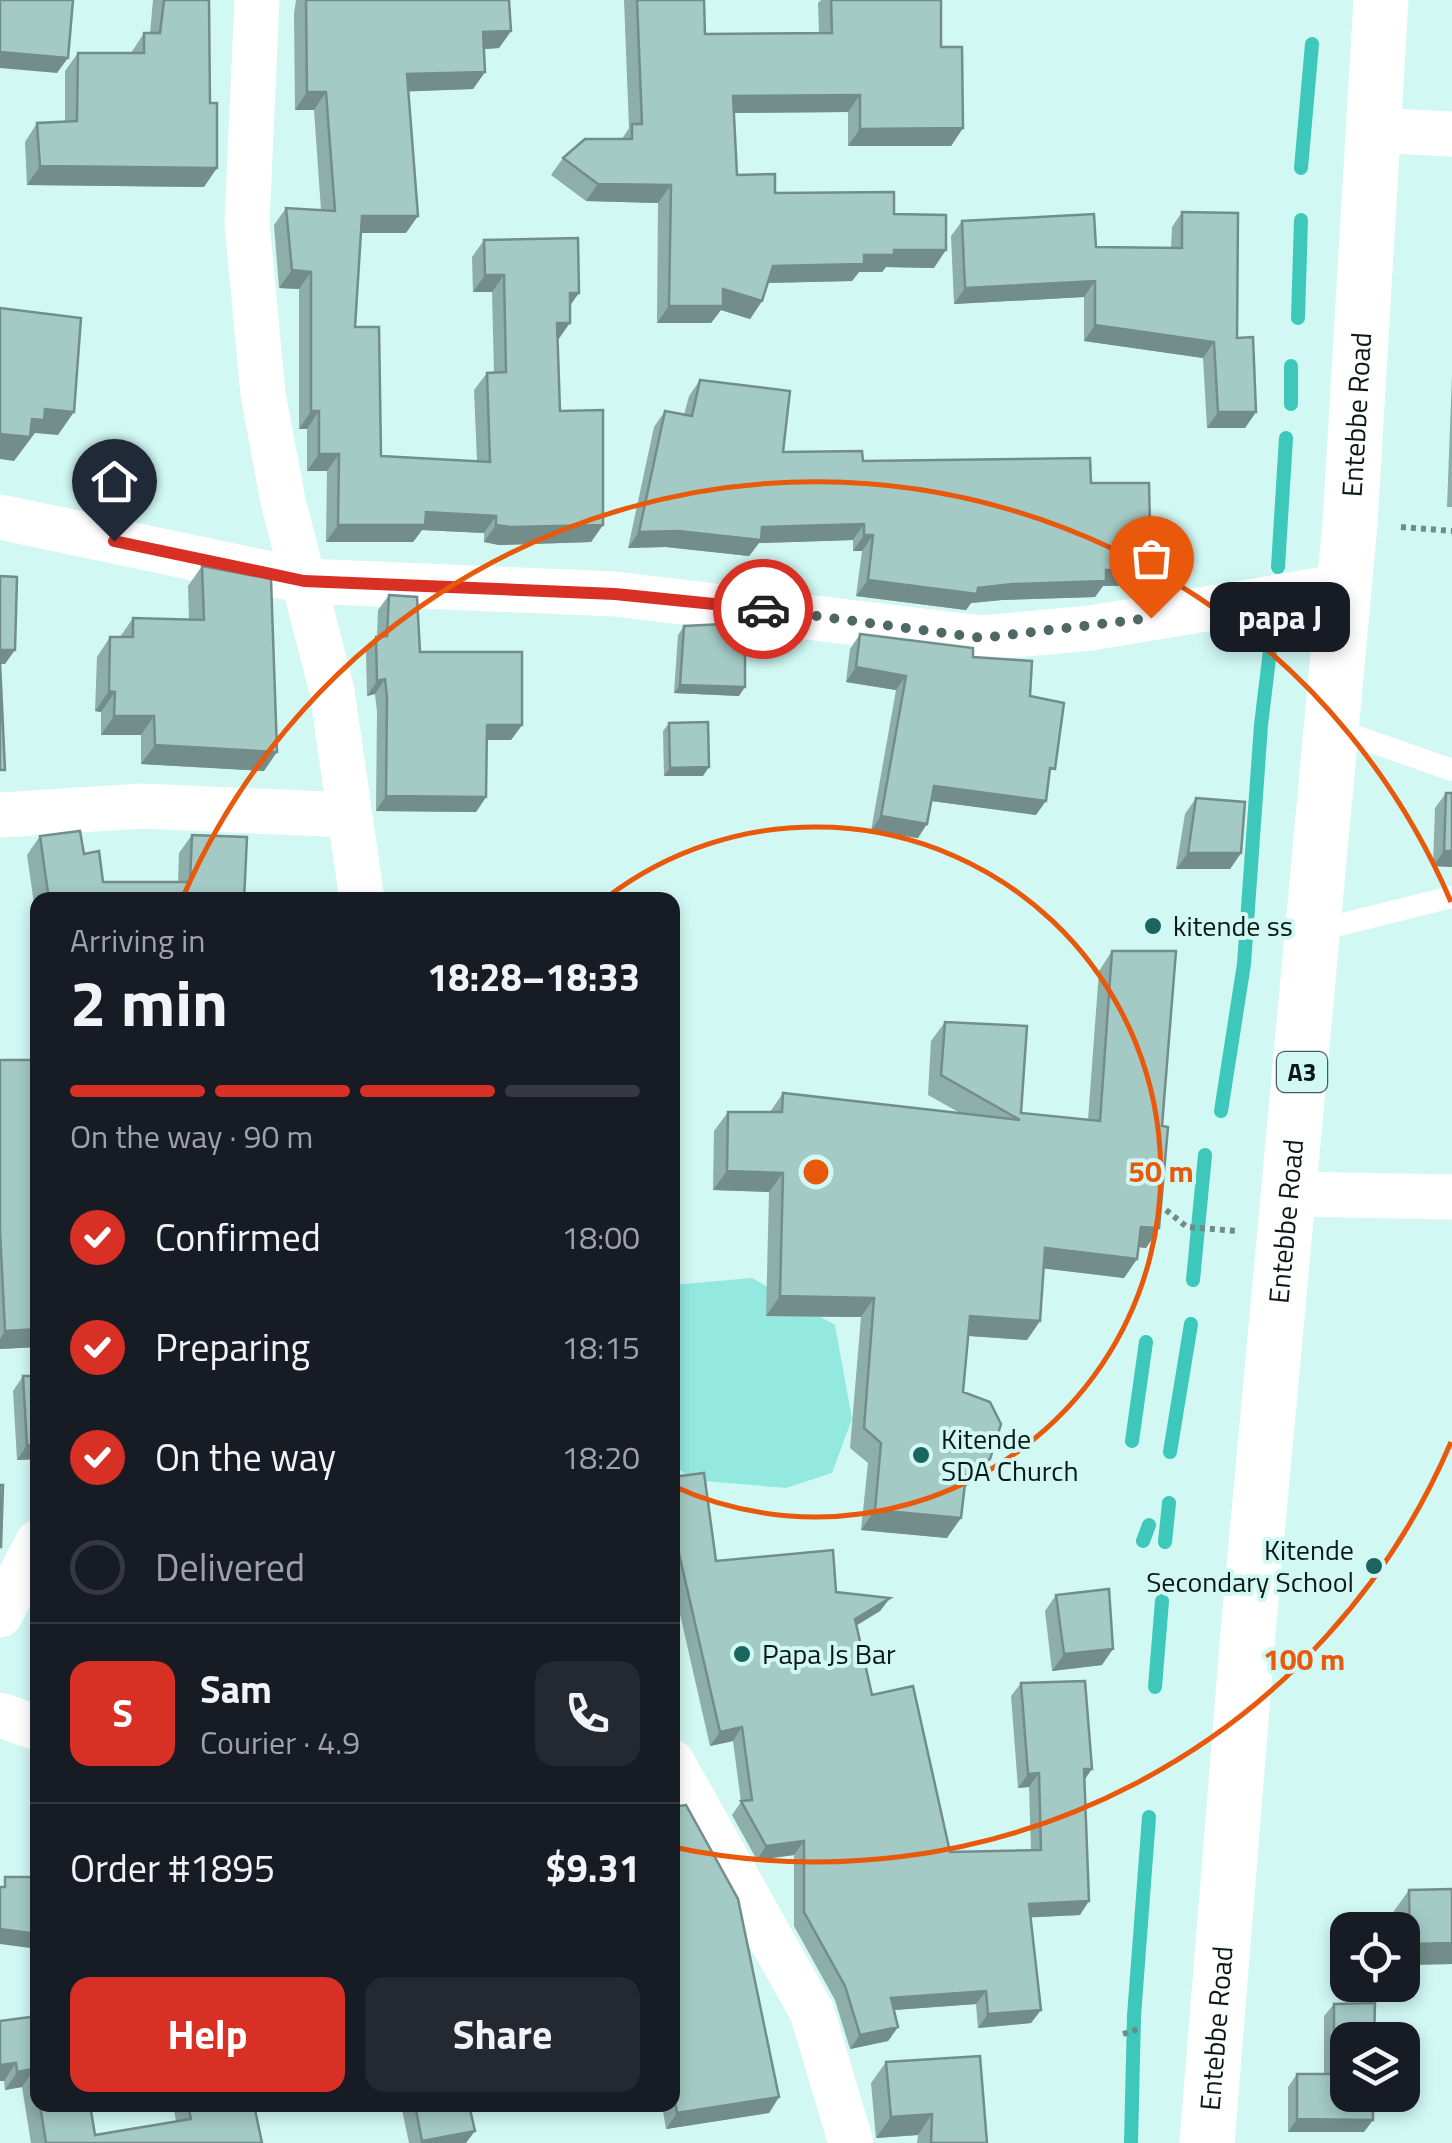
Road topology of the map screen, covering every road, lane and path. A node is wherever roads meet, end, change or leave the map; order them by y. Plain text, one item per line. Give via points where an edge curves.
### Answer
1 (256, 0) edge
2 (1381, 0) edge
3 (1370, 130) junction
4 (1452, 134) edge
5 (0, 517) edge
6 (304, 581) junction
7 (1344, 586) junction
8 (1332, 728) junction
9 (1452, 770) edge
10 (348, 815) junction
11 (0, 816) edge
12 (361, 892) edge
13 (1452, 897) edge
14 (1314, 931) junction
15 (1292, 1194) junction
16 (1452, 1196) edge
17 (1166, 1210) edge
18 (1208, 1229) dead end
19 (30, 1557) edge
20 (0, 1615) edge
21 (0, 1715) edge
22 (30, 1725) edge
23 (680, 1776) edge
24 (1142, 2028) dead end
25 (1122, 2034) dead end
26 (850, 2143) edge
27 (1207, 2143) edge

1 - 6 street via 247,224 262,394
2 - 3 main road, Entebbe Road / A3
3 - 4 street
3 - 7 main road, Entebbe Road / A3
5 - 6 street
6 - 7 street via 615,594 982,638 1091,628
6 - 10 street via 332,691
7 - 8 main road, Entebbe Road / A3
8 - 9 lane
8 - 14 main road, Entebbe Road / A3
10 - 11 street via 142,806
10 - 12 street
13 - 14 lane
14 - 15 main road, Entebbe Road / A3
15 - 16 street
15 - 27 main road, Entebbe Road / A3
17 - 18 path via 1187,1227
19 - 20 street
21 - 22 street
23 - 26 street via 812,2012
24 - 25 path

